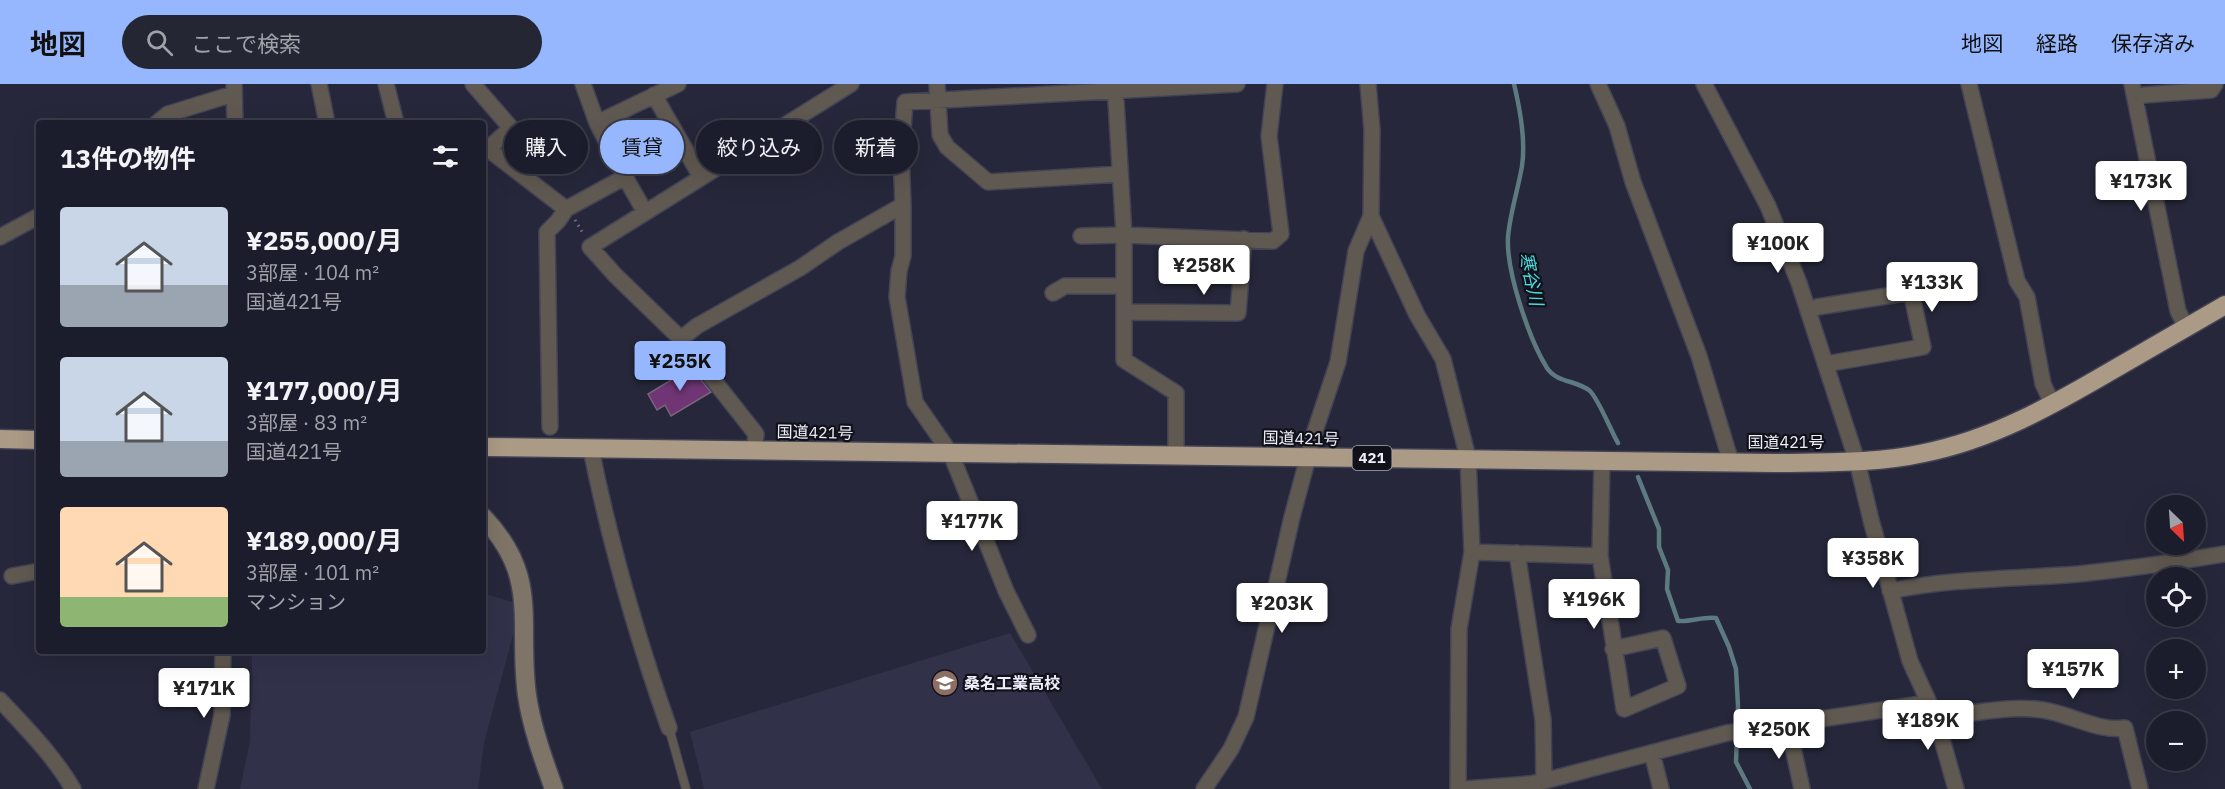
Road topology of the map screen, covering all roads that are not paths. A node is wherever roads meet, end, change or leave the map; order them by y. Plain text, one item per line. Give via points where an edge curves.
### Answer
1 (319, 84) edge
2 (386, 84) edge
3 (473, 84) edge
4 (583, 84) edge
5 (678, 84) edge
6 (851, 84) edge
7 (937, 84) edge
8 (1237, 84) edge
9 (1275, 84) edge
10 (1368, 84) edge
11 (1598, 84) edge
12 (1704, 84) edge
13 (1969, 84) edge
14 (2215, 84) edge
15 (1115, 88) edge
16 (234, 89) edge
17 (2133, 91) edge
18 (654, 95) junction
19 (938, 101) junction
20 (161, 120) edge
21 (235, 120) edge
22 (326, 120) edge
23 (395, 120) edge
24 (597, 123) junction
25 (486, 147) edge
26 (486, 149) edge
27 (1120, 174) junction
28 (625, 177) junction
29 (701, 177) junction
30 (903, 205) junction
31 (567, 209) junction
32 (645, 212) junction
33 (1371, 216) junction
34 (36, 218) edge
35 (1124, 235) junction
36 (1081, 236) dead end
37 (0, 237) edge
38 (1245, 238) junction
39 (1124, 286) junction
40 (1053, 293) dead end
41 (2225, 305) edge
42 (1809, 311) junction
43 (1124, 312) junction
44 (2186, 327) junction
45 (681, 339) junction
46 (1826, 364) junction
47 (2053, 405) junction
48 (550, 427) dead end
49 (0, 439) edge
50 (36, 440) edge
51 (486, 447) edge
52 (591, 449) junction
53 (754, 451) junction
54 (951, 454) junction
55 (1176, 456) junction
56 (1309, 457) junction
57 (1468, 458) junction
58 (1602, 460) junction
59 (1857, 461) junction
60 (1731, 462) junction
61 (486, 520) edge
62 (1472, 552) junction
63 (1517, 553) junction
64 (2225, 554) edge
65 (1600, 556) junction
66 (36, 572) edge
67 (12, 576) dead end
68 (1890, 591) junction
69 (1028, 635) dead end
70 (1613, 649) junction
71 (223, 654) edge
72 (0, 700) edge
73 (1928, 703) junction
74 (1936, 718) junction
75 (1788, 725) junction
76 (669, 728) joint
77 (1652, 753) junction
78 (1544, 781) junction
79 (73, 789) edge
80 (206, 789) edge
81 (554, 789) edge
82 (686, 789) edge
83 (1204, 789) edge
84 (1458, 789) edge
85 (1465, 789) edge
86 (1661, 789) edge
87 (1802, 789) edge
88 (1956, 789) edge
89 (2140, 789) edge

1 - 22 street
2 - 23 street
3 - 25 street via 511,128
4 - 24 street
5 - 18 street
6 - 29 street
7 - 19 street
8 - 15 street
9 - 38 street via 1269,136 1281,234 1273,241
10 - 33 street
11 - 60 street via 1617,126 1633,182 1699,356
12 - 42 street via 1768,206
13 - 47 street via 2017,281 2027,297 2043,384
14 - 17 street via 2211,90 2144,95
15 - 19 street
15 - 27 street
16 - 20 street
16 - 21 street
17 - 44 street via 2178,311
18 - 24 street
18 - 29 street
19 - 27 street via 940,135 946,147 988,182
19 - 30 street via 905,102
24 - 28 street
26 - 31 street
27 - 35 street
28 - 31 street
28 - 32 street
29 - 32 street
30 - 45 street
30 - 54 street via 903,256 897,297 915,402
31 - 48 street via 547,232
32 - 45 street via 590,248
33 - 56 street via 1356,252 1338,362
33 - 57 street via 1417,315 1443,359
34 - 37 street
35 - 36 street
35 - 38 street
35 - 39 street
38 - 43 street via 1238,313
39 - 40 street via 1065,285
39 - 43 street
41 - 44 highway, 国道421号 / 421
42 - 46 street
42 - 46 street via 1906,293 1912,296 1923,347
43 - 55 street via 1124,360 1176,393
44 - 47 highway, 国道421号 / 421
45 - 53 street via 756,434
46 - 59 street
47 - 59 highway, 国道421号 / 421 via 2012,426 1952,447
49 - 50 highway
51 - 52 highway, 国道421号 / 421
52 - 53 highway, 国道421号 / 421
52 - 76 street via 645,660
53 - 54 highway, 国道421号 / 421
54 - 55 highway, 国道421号 / 421
54 - 69 street via 1006,591
55 - 56 highway, 国道421号 / 421
56 - 57 highway, 国道421号 / 421
56 - 83 street via 1246,717 1231,749
57 - 58 highway, 国道421号 / 421
57 - 62 street
58 - 60 highway, 国道421号 / 421
58 - 65 street
59 - 60 highway, 国道421号 / 421
59 - 68 street
61 - 81 street via 498,532 518,569 523,591 527,696
62 - 63 street
62 - 84 street via 1459,629
63 - 65 street
63 - 78 street via 1543,720
64 - 68 street via 2078,574 1937,583
65 - 70 street
66 - 67 street
68 - 73 street via 1910,662
70 - 70 street via 1663,638 1678,686 1624,709
71 - 80 street via 222,716
72 - 79 street via 28,729
73 - 74 street
73 - 75 street
74 - 88 street
74 - 89 street via 2026,708 2113,730 2125,728
75 - 77 street via 1727,733
75 - 87 street
76 - 82 lane
77 - 78 street
77 - 86 street
78 - 85 street

